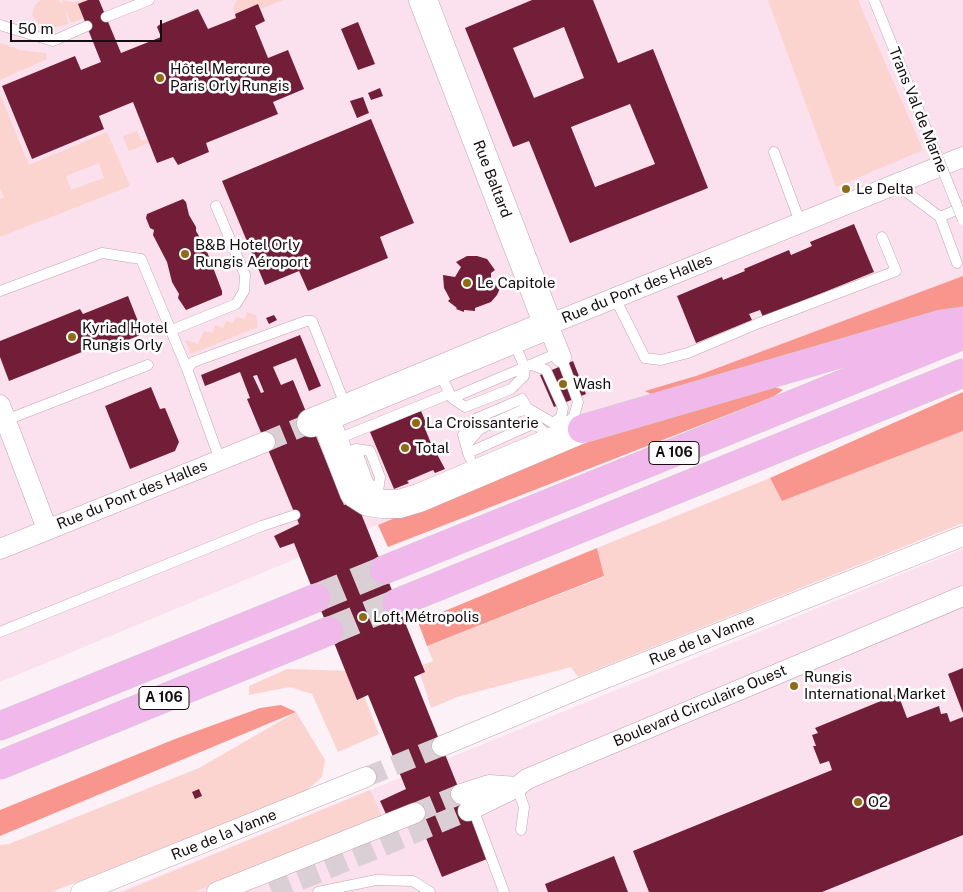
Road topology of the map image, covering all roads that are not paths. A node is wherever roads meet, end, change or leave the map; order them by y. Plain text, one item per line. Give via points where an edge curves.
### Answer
1 (149, 0) edge
2 (423, 0) edge
3 (874, 0) edge
4 (106, 17) dead end
5 (0, 25) edge
6 (87, 26) dead end
7 (774, 152) dead end
8 (963, 157) edge
9 (896, 184) junction
10 (216, 206) dead end
11 (963, 207) edge
12 (940, 217) junction
13 (963, 220) edge
14 (800, 222) junction
15 (882, 237) dead end
16 (957, 263) dead end
17 (0, 291) edge
18 (615, 298) junction
19 (963, 321) edge
20 (548, 325) junction
21 (172, 330) junction
22 (963, 333) edge
23 (513, 339) junction
24 (561, 357) junction
25 (148, 365) dead end
26 (528, 367) junction
27 (187, 369) junction
28 (963, 373) edge
29 (447, 387) junction
30 (529, 409) junction
31 (3, 412) edge
32 (535, 423) junction
33 (559, 431) junction
34 (335, 432) junction
35 (265, 442) tunnel mouth
36 (470, 458) junction
37 (220, 460) junction
38 (295, 516) dead end
39 (48, 529) junction
40 (963, 536) edge
41 (0, 549) edge
42 (384, 570) tunnel mouth
43 (963, 596) edge
44 (316, 598) tunnel mouth
45 (397, 603) tunnel mouth
46 (963, 605) edge
47 (922, 612) junction
48 (329, 631) tunnel mouth
49 (0, 632) edge
50 (0, 726) edge
51 (442, 746) tunnel mouth
52 (0, 765) edge
53 (366, 777) tunnel mouth
54 (517, 787) junction
55 (467, 802) joint
56 (415, 813) tunnel mouth
57 (521, 830) dead end
58 (81, 892) edge
59 (217, 892) edge
60 (318, 892) edge
61 (430, 892) edge
62 (504, 892) edge

1 - 4 lane
2 - 20 street, Rue Baltard
3 - 13 lane, Trans Val de Marne, bridge
5 - 6 lane via 53,41
7 - 14 lane
8 - 9 street, Rue du Pont des Halles
9 - 12 lane
9 - 14 street, Rue du Pont des Halles
10 - 21 lane via 245,275 244,291 236,304
11 - 12 lane
12 - 16 lane
14 - 18 street, Rue du Pont des Halles
15 - 18 lane via 896,271 688,353 661,360 645,358
17 - 21 lane via 102,253 119,254 141,259
18 - 20 street, Rue du Pont des Halles
19 - 33 highway via 942,324
20 - 23 street, Rue du Pont des Halles
20 - 24 street, Rue Baltard
21 - 27 lane
22 - 42 highway, A 106
23 - 26 lane
23 - 29 street, Rue du Pont des Halles
24 - 26 lane via 551,356
24 - 33 lane via 578,402 577,410 570,420 560,424
25 - 31 lane
26 - 29 lane
26 - 33 lane via 546,370 562,408
27 - 34 lane via 193,362 312,321
27 - 37 lane
28 - 45 highway, A 106
29 - 34 street, Rue du Pont des Halles
30 - 32 lane
30 - 33 lane
30 - 36 lane via 522,399 476,418 463,435
31 - 39 street
32 - 33 lane
32 - 36 lane
33 - 36 street
34 - 36 street via 366,497 419,498
35 - 37 street, Rue du Pont des Halles
37 - 39 street, Rue du Pont des Halles
38 - 49 lane
39 - 41 street, Rue du Pont des Halles
40 - 51 street, Rue de la Vanne
43 - 47 street, Boulevard Circulaire Ouest
44 - 50 highway, A 106
46 - 47 lane
47 - 54 street, Boulevard Circulaire Ouest via 527,779
48 - 52 highway, A 106
53 - 58 street, Rue de la Vanne
54 - 55 street, Boulevard Circulaire Ouest
54 - 57 lane via 524,807
55 - 62 lane
56 - 59 street
60 - 61 lane via 376,880 413,882

